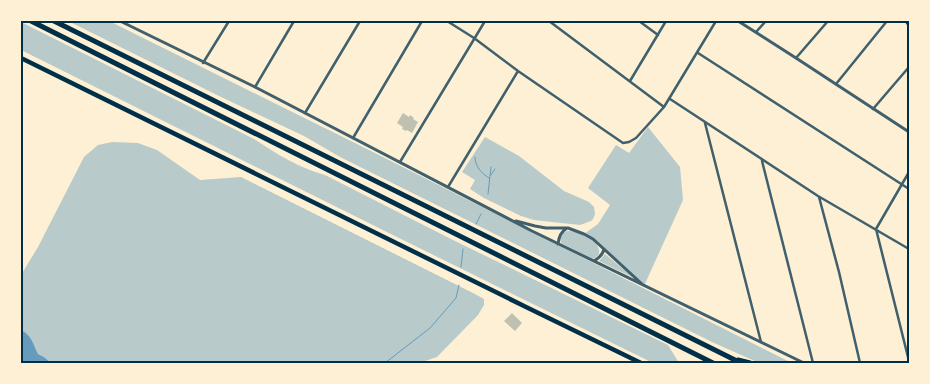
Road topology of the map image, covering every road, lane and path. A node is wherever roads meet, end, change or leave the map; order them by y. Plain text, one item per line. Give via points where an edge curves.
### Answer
1 (31, 21) edge
2 (54, 21) edge
3 (120, 21) edge
4 (224, 21) edge
5 (294, 21) edge
6 (360, 21) edge
7 (422, 21) edge
8 (447, 21) edge
9 (485, 21) edge
10 (549, 21) edge
11 (639, 21) edge
12 (666, 21) edge
13 (716, 21) edge
14 (738, 21) edge
15 (766, 21) edge
16 (828, 21) edge
17 (888, 21) edge
18 (228, 22) edge
19 (756, 32) junction
20 (658, 35) junction
21 (474, 38) junction
22 (698, 53) junction
23 (21, 58) edge
24 (796, 58) junction
25 (203, 62) junction
26 (909, 67) edge
27 (518, 71) junction
28 (630, 81) junction
29 (836, 84) junction
30 (255, 87) junction
31 (670, 99) junction
32 (664, 107) junction
33 (873, 109) junction
34 (305, 113) junction
35 (704, 122) junction
36 (909, 132) edge
37 (353, 138) junction
38 (762, 160) junction
39 (400, 162) junction
40 (909, 172) edge
41 (901, 184) junction
42 (448, 187) junction
43 (909, 189) edge
44 (818, 196) junction
45 (511, 219) junction
46 (568, 228) junction
47 (876, 230) junction
48 (558, 244) junction
49 (604, 249) junction
50 (909, 249) edge
51 (593, 261) junction
52 (644, 286) junction
53 (761, 342) junction
54 (731, 358) junction
55 (909, 361) edge
56 (641, 363) edge
57 (713, 363) edge
58 (741, 363) edge
59 (750, 363) edge
60 (804, 363) edge
61 (813, 363) edge
62 (860, 363) edge

1 - 57 highway
2 - 54 highway
3 - 25 street
4 - 18 street
5 - 30 street
6 - 34 street
7 - 37 street
8 - 21 street
9 - 21 street
10 - 28 street
11 - 20 street
12 - 20 street
13 - 22 street
14 - 19 street
15 - 19 street
16 - 24 street
17 - 29 street
18 - 25 street
19 - 24 street
20 - 28 street
21 - 27 street
21 - 39 street
22 - 31 street
22 - 41 street
23 - 56 main road
24 - 29 street
25 - 30 street
26 - 33 street
27 - 32 street via 623,143 636,138
27 - 42 street
28 - 32 street
29 - 33 street
30 - 34 street
31 - 32 street
31 - 35 street
33 - 36 street
34 - 37 street
35 - 38 street
35 - 53 street
37 - 39 street
38 - 44 street
38 - 61 street
39 - 42 street
40 - 41 street
41 - 43 street
41 - 47 street
42 - 45 street
44 - 47 street
44 - 62 street
45 - 46 street via 546,228
45 - 48 street
46 - 48 street via 562,231
46 - 49 street via 593,239
47 - 50 street
47 - 55 street
48 - 51 street
49 - 51 street
49 - 52 street
51 - 52 street
52 - 53 street
53 - 60 street
54 - 58 highway
54 - 59 highway

